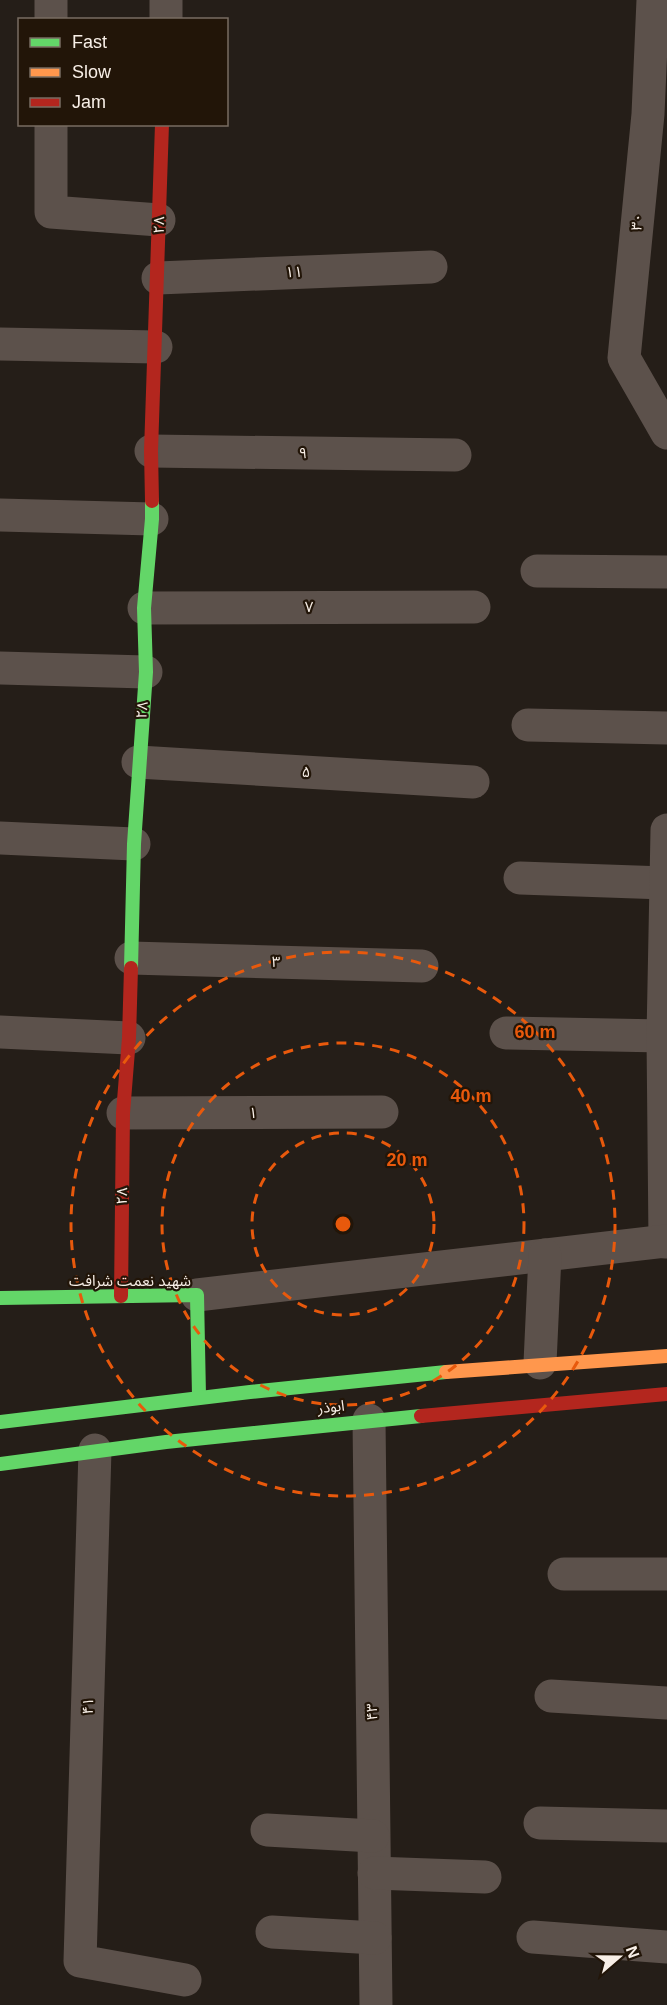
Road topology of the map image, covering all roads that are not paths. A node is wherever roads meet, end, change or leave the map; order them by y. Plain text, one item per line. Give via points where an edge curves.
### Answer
1 (51, 0) edge
2 (166, 0) edge
3 (653, 0) edge
4 (51, 18) edge
5 (166, 18) edge
6 (51, 126) edge
7 (162, 126) edge
8 (159, 220) junction
9 (431, 267) dead end
10 (158, 278) junction
11 (0, 345) edge
12 (156, 347) junction
13 (667, 433) edge
14 (151, 451) junction
15 (455, 455) dead end
16 (0, 515) edge
17 (152, 519) junction
18 (537, 571) dead end
19 (667, 572) edge
20 (474, 607) dead end
21 (144, 608) junction
22 (0, 668) edge
23 (146, 672) junction
24 (528, 725) dead end
25 (667, 728) edge
26 (138, 762) junction
27 (473, 782) dead end
28 (667, 830) edge
29 (0, 838) edge
30 (134, 844) junction
31 (520, 878) dead end
32 (664, 883) junction
33 (131, 958) junction
34 (422, 966) dead end
35 (0, 1032) edge
36 (506, 1033) dead end
37 (663, 1036) junction
38 (129, 1038) junction
39 (382, 1112) dead end
40 (123, 1113) junction
41 (666, 1242) edge
42 (545, 1255) junction
43 (197, 1295) junction
44 (121, 1296) junction
45 (0, 1298) edge
46 (667, 1356) edge
47 (540, 1363) junction
48 (667, 1394) edge
49 (199, 1396) junction
50 (369, 1420) junction
51 (0, 1422) edge
52 (95, 1450) junction
53 (0, 1464) edge
54 (564, 1574) dead end
55 (667, 1574) edge
56 (551, 1696) dead end
57 (667, 1703) edge
58 (540, 1822) dead end
59 (667, 1826) edge
60 (267, 1830) dead end
61 (374, 1836) junction
62 (374, 1873) junction
63 (485, 1877) dead end
64 (272, 1932) dead end
65 (533, 1937) dead end
66 (375, 1938) junction
67 (667, 1947) edge
68 (185, 1980) dead end
69 (376, 2005) edge

1 - 4 street
2 - 5 street
3 - 13 street, ۳۰ via 648,114 624,358
6 - 8 street via 51,212
7 - 8 street, ۲۸
8 - 10 street, ۲۸
9 - 10 street, ۱۱
10 - 12 street, ۲۸
11 - 12 street
12 - 14 street, ۲۸
14 - 15 street, ۹
14 - 17 street, ۲۸
16 - 17 street
17 - 21 street, ۲۸
18 - 19 street
20 - 21 street, ۷
21 - 23 street, ۲۸
22 - 23 street
23 - 26 street, ۲۸
24 - 25 street
26 - 27 street, ۵
26 - 30 street, ۲۸
28 - 32 street
29 - 30 street
30 - 33 street, ۲۸
31 - 32 street
32 - 37 street
33 - 34 street, ۳
33 - 38 street, ۲۸
35 - 38 street
36 - 37 street
37 - 41 street
38 - 40 street, ۲۸
39 - 40 street, ۱
40 - 44 street, ۲۸
41 - 42 street
42 - 43 street
42 - 47 street
43 - 44 street, شهید نعمت شرافت
43 - 49 street, شهید نعمت شرافت
44 - 45 street, شهید نعمت شرافت
46 - 47 street, ابوذر
47 - 49 street, ابوذر
48 - 50 street, ابوذر
49 - 51 street, ابوذر
50 - 52 street, ابوذر
50 - 61 street, ۴۳
52 - 53 street, ابوذر
52 - 68 street, ۴۱ via 80,1961
54 - 55 street
56 - 57 street
58 - 59 street
60 - 61 street
61 - 62 street, ۴۳
62 - 63 street
62 - 66 street, ۴۳
64 - 66 street
65 - 67 street
66 - 69 street, ۴۳

